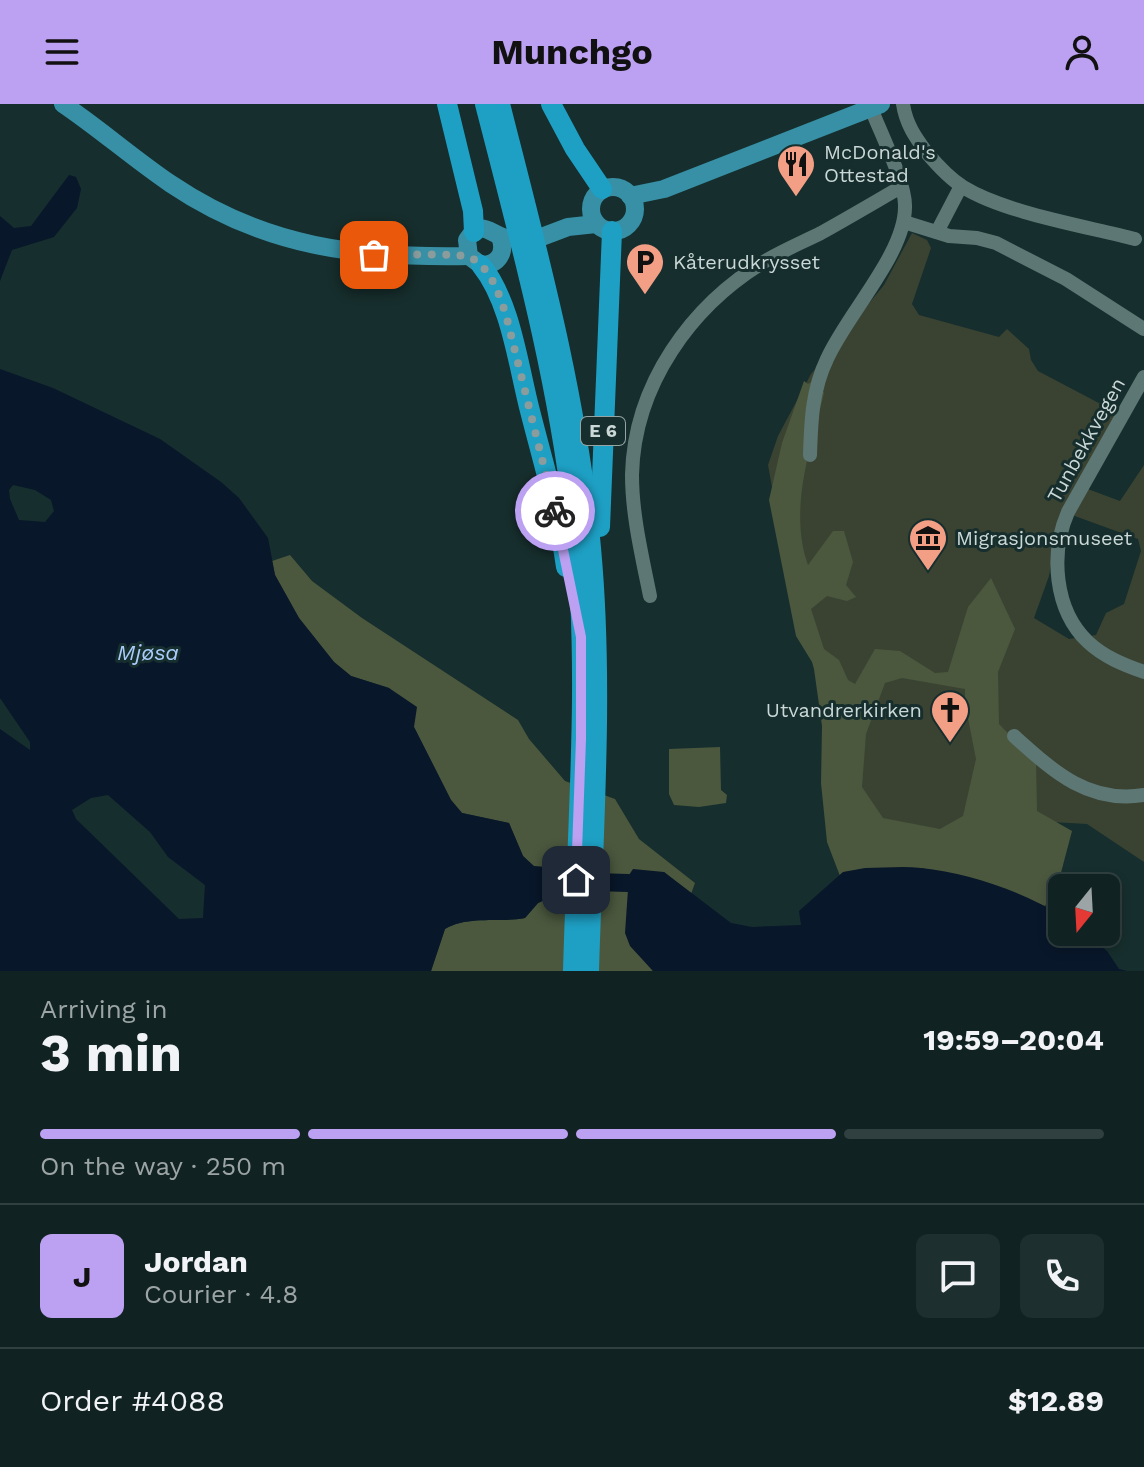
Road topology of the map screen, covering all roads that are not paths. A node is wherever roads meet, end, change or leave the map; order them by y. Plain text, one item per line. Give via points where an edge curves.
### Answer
1 (63, 104) edge
2 (447, 104) edge
3 (485, 104) edge
4 (500, 104) edge
5 (551, 104) edge
6 (903, 104) edge
7 (876, 106) edge
8 (961, 186) junction
9 (901, 187) junction
10 (602, 189) junction
11 (516, 199) junction
12 (632, 202) junction
13 (599, 221) junction
14 (904, 222) junction
15 (937, 232) junction
16 (1135, 239) dead end
17 (501, 245) junction
18 (473, 249) junction
19 (1144, 329) edge
20 (1144, 377) edge
21 (810, 455) dead end
22 (650, 596) dead end
23 (588, 634) junction
24 (1144, 672) edge
25 (1014, 736) dead end
26 (1144, 795) edge
27 (583, 908) junction
28 (573, 971) edge
29 (589, 971) edge

1 - 18 main road via 173,185 263,231 326,249 374,255
2 - 18 highway, E 6 via 473,211
3 - 11 highway, E 6
4 - 11 highway, E 6
5 - 10 highway
6 - 8 street via 915,137
7 - 9 street
7 - 12 main road
8 - 15 street
8 - 16 street via 989,200
9 - 14 street
9 - 22 street via 766,260 694,322 662,364 638,429 632,474
10 - 12 main road via 620,188
10 - 13 main road via 592,201
11 - 23 highway, E 6 via 563,367 581,466 591,548
12 - 13 main road via 630,223 624,228
13 - 17 main road
13 - 23 highway, E 6
14 - 15 street
14 - 21 street via 825,363 811,411
15 - 19 street via 996,243
17 - 18 main road via 494,263
17 - 18 main road via 486,228
18 - 23 highway, E 6 via 506,315
20 - 24 street, Tunbekkvegen via 1068,512 1057,558 1067,611 1079,632 1106,656
23 - 27 highway, E 6
25 - 26 street via 1086,790 1116,797
27 - 28 highway, E 6
27 - 29 highway, E 6

